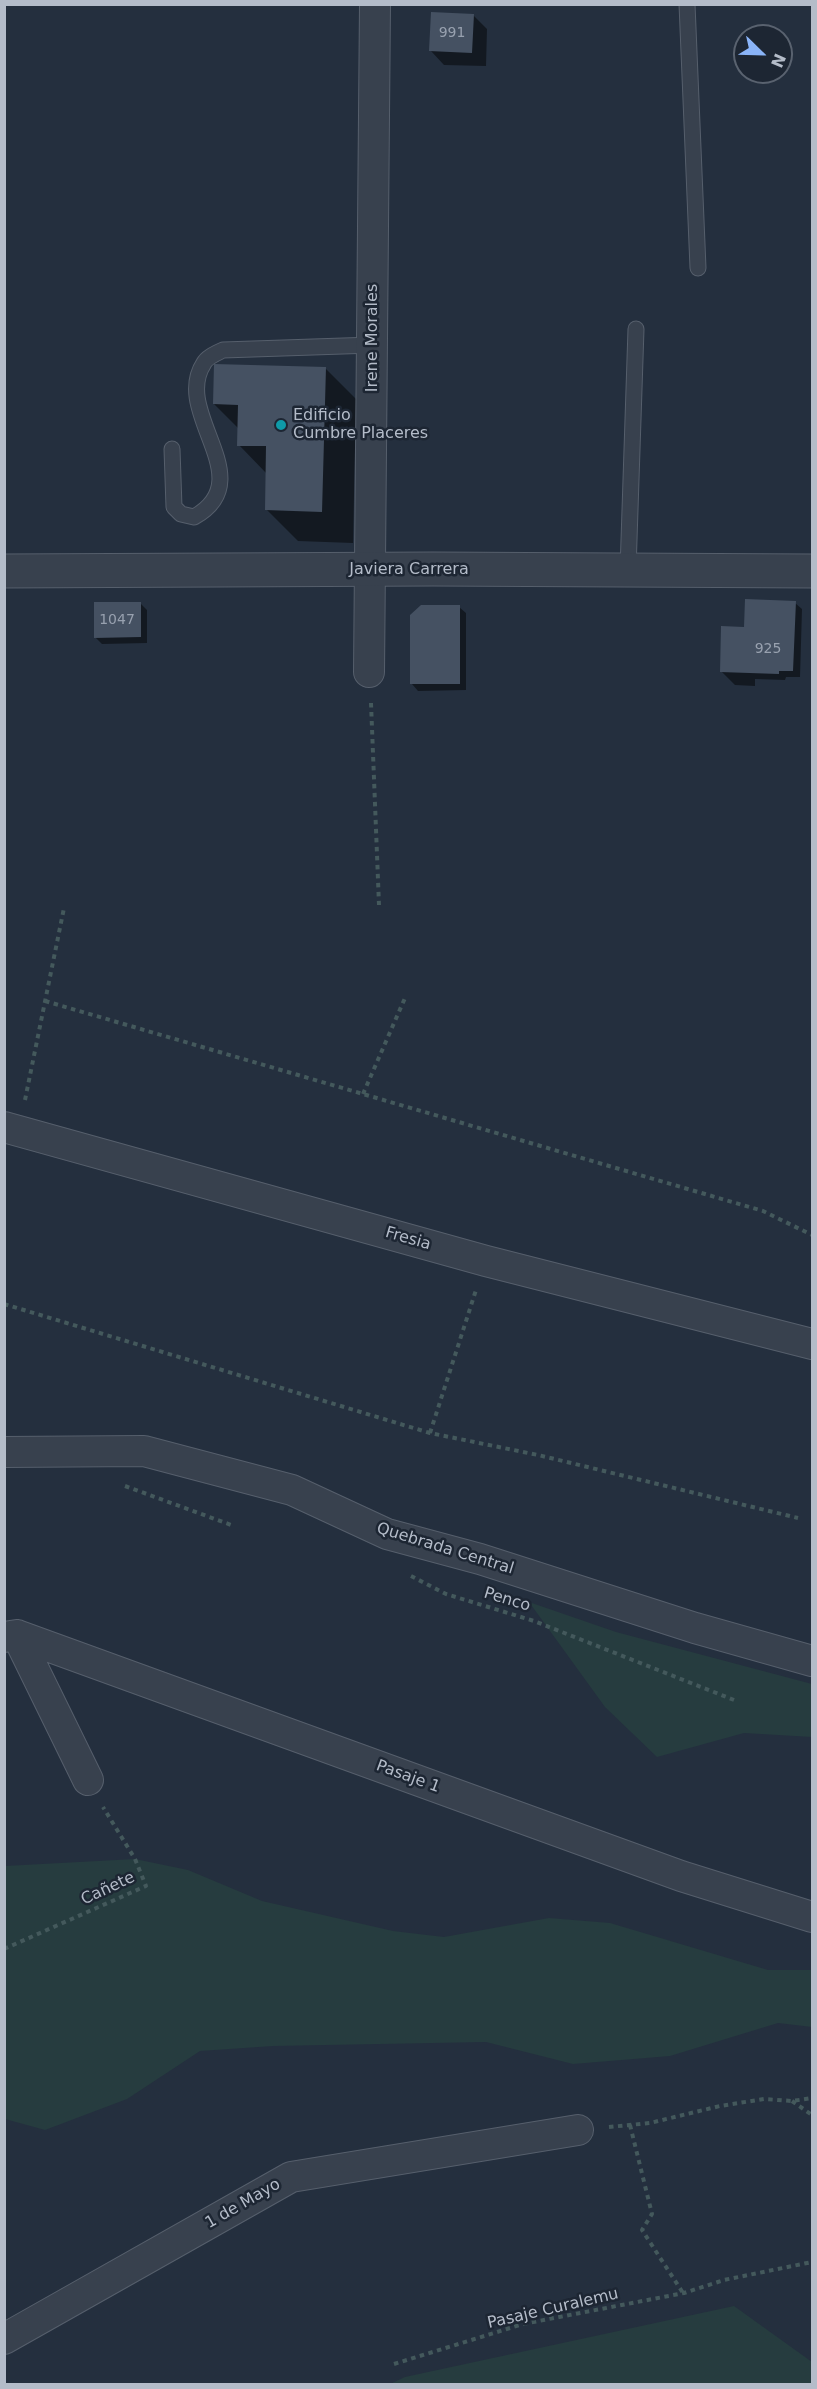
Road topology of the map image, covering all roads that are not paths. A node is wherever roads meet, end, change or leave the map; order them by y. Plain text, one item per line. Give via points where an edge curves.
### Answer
1 (375, 4) edge
2 (687, 4) edge
3 (698, 268) dead end
4 (636, 328) dead end
5 (373, 345) junction
6 (172, 449) dead end
7 (370, 570) junction
8 (628, 570) junction
9 (813, 571) edge
10 (4, 572) edge
11 (369, 672) road end
12 (11, 1129) edge
13 (813, 1344) edge
14 (4, 1452) edge
15 (11, 1636) edge
16 (813, 1661) edge
17 (88, 1780) road end
18 (813, 1917) edge
19 (578, 2130) road end
20 (4, 2339) edge

1 - 5 street, Irene Morales
2 - 3 lane
4 - 8 lane
5 - 6 lane via 223,350 205,361 197,379 198,406 220,471 219,491 209,508 194,517 181,514 174,507
5 - 7 street, Irene Morales
7 - 8 street, Javiera Carrera
7 - 10 street, Javiera Carrera
7 - 11 street, Irene Morales
8 - 9 street, Javiera Carrera
12 - 13 street, Fresia via 486,1261
14 - 16 street, Quebrada Central via 144,1451 292,1490 387,1534
15 - 17 street
15 - 18 street, Pasaje 1 via 681,1876
19 - 20 street, 1 de Mayo via 291,2177

